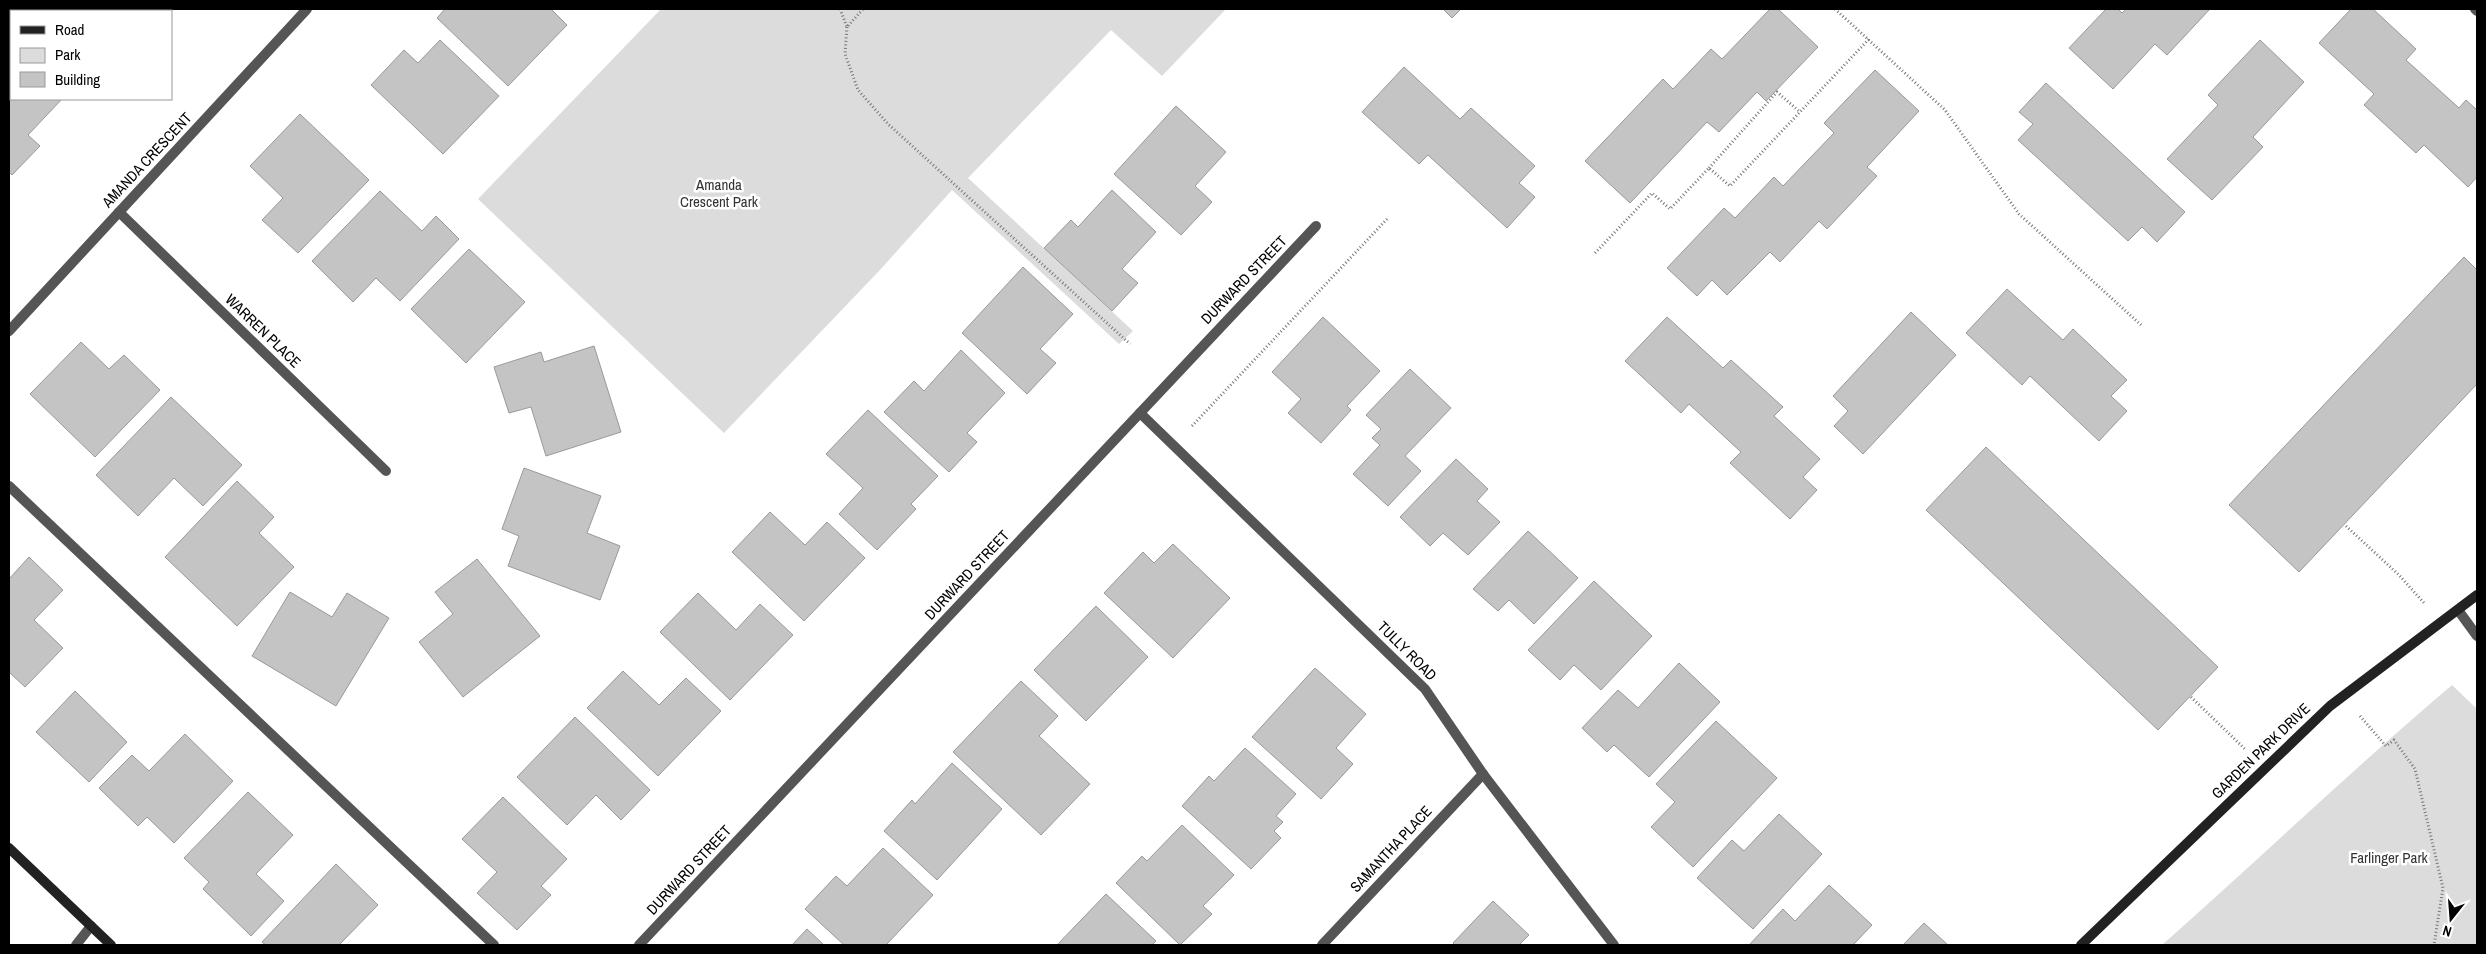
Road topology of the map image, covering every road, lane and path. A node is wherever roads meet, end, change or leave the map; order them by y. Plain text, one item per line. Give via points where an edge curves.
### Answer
1 (307, 9) edge
2 (840, 9) edge
3 (863, 9) edge
4 (1835, 9) edge
5 (847, 27) junction
6 (1868, 40) junction
7 (1800, 112) junction
8 (1709, 168) junction
9 (119, 212) junction
10 (1388, 218) dead end
11 (1316, 226) dead end
12 (1595, 253) dead end
13 (2141, 325) dead end
14 (9, 331) edge
15 (1130, 344) dead end
16 (1140, 413) junction
17 (1174, 445) junction
18 (386, 471) dead end
19 (9, 486) edge
20 (2346, 526) dead end
21 (2477, 595) edge
22 (2458, 610) junction
23 (2441, 622) junction
24 (2477, 636) edge
25 (2344, 696) junction
26 (2191, 697) dead end
27 (2264, 768) junction
28 (1483, 774) junction
29 (9, 848) edge
30 (91, 926) junction
31 (76, 945) edge
32 (111, 945) edge
33 (494, 945) edge
34 (639, 945) edge
35 (1322, 945) edge
36 (1614, 945) edge
37 (2081, 945) edge
38 (2434, 945) edge

1 - 9 street, AMANDA CRESCENT
2 - 5 path
3 - 5 path
4 - 6 path
5 - 15 path via 845,54 858,90 888,124
6 - 7 path
6 - 13 path via 1945,110 2019,214
7 - 8 path via 1730,186
7 - 8 path via 1777,92
8 - 12 path via 1670,209 1652,193
9 - 14 street, AMANDA CRESCENT
9 - 18 street, WARREN PLACE
10 - 17 path
11 - 16 street, DURWARD STREET
16 - 17 street, TULLY ROAD
16 - 34 street, DURWARD STREET
17 - 28 street, TULLY ROAD via 1425,689
19 - 33 street
20 - 23 path
21 - 22 street, GARDEN PARK DRIVE
22 - 23 street, GARDEN PARK DRIVE
22 - 24 street
23 - 25 street, GARDEN PARK DRIVE
25 - 27 street, GARDEN PARK DRIVE
25 - 38 path via 2386,746 2394,740 2415,768 2443,888
26 - 27 path
27 - 37 street, GARDEN PARK DRIVE
28 - 35 street, SAMANTHA PLACE
28 - 36 street, TULLY ROAD
29 - 30 street
30 - 31 street
30 - 32 street

